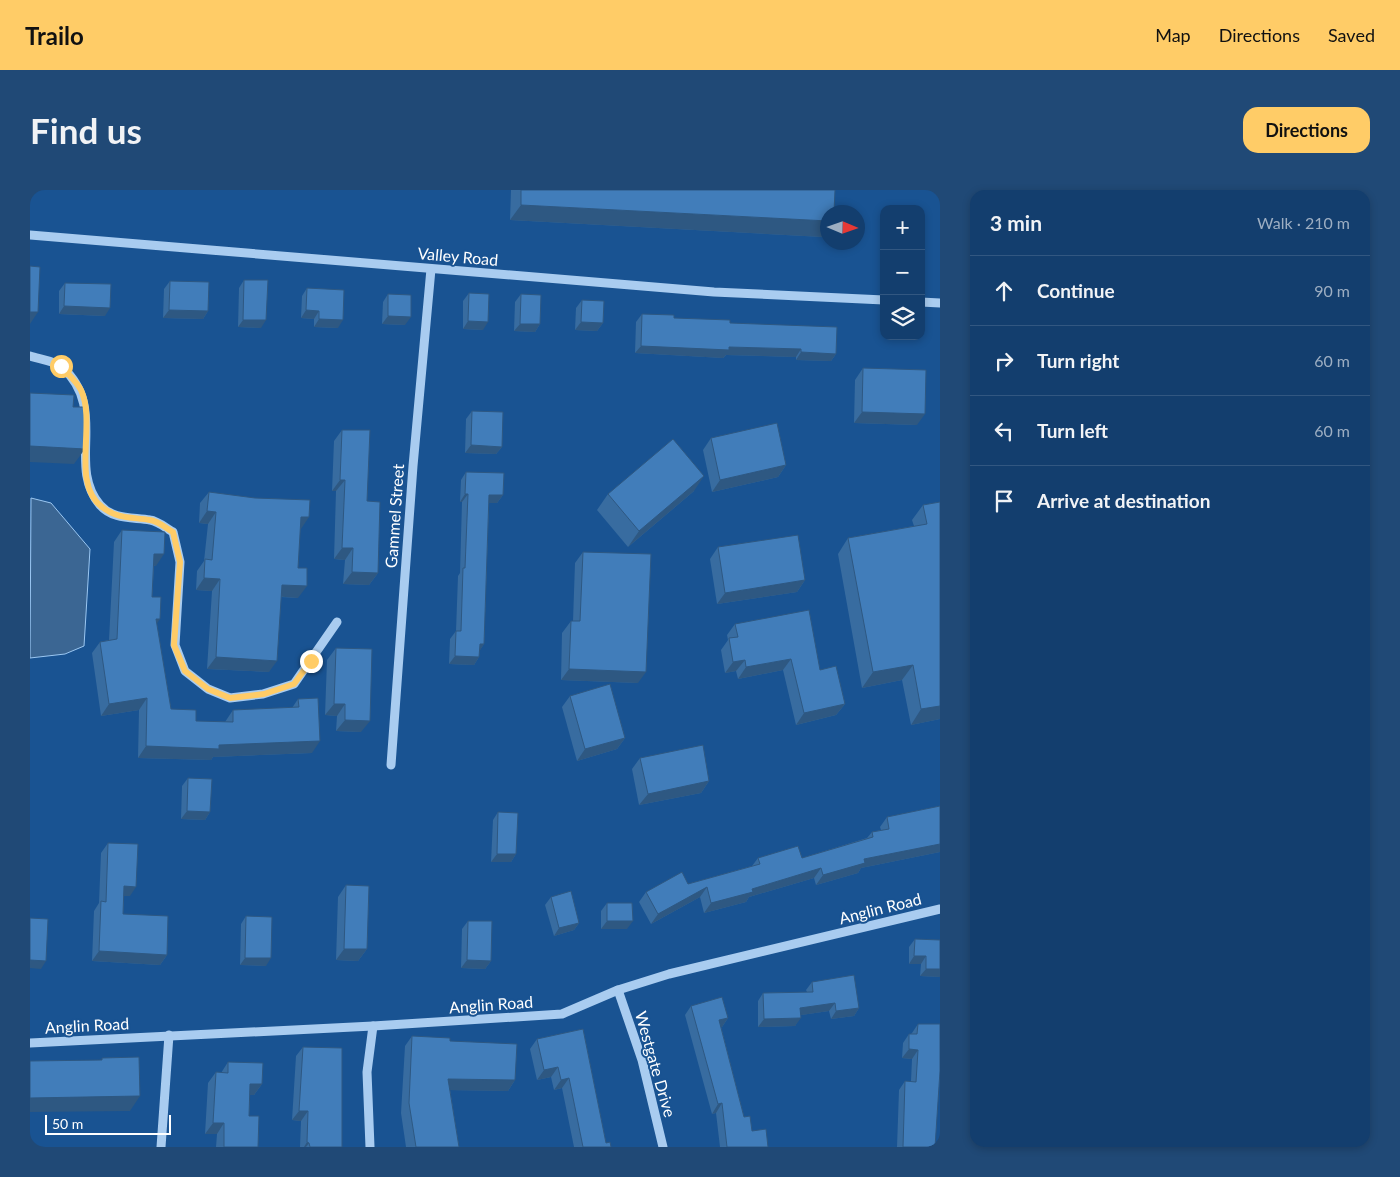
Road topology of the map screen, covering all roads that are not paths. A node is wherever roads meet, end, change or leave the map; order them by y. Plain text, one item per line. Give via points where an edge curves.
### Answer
1 (30, 235) edge
2 (431, 269) junction
3 (880, 300) edge
4 (925, 302) edge
5 (940, 303) edge
6 (30, 356) edge
7 (337, 622) dead end
8 (391, 765) dead end
9 (940, 909) edge
10 (618, 990) junction
11 (373, 1026) junction
12 (169, 1035) junction
13 (30, 1043) edge
14 (161, 1147) edge
15 (370, 1147) edge
16 (663, 1147) edge

1 - 2 street, Valley Road
2 - 3 street, Valley Road via 714,292
2 - 8 street, Gammel Street
4 - 5 street
6 - 7 street via 61,366 80,390 88,423 85,470 91,492 101,507 120,517 152,520 173,532 180,562 174,645 185,671 208,689 230,698 264,694 294,684
9 - 10 street, Anglin Road via 669,974
10 - 11 street, Anglin Road via 562,1014
10 - 16 street, Westgate Drive via 642,1060
11 - 12 street, Anglin Road
11 - 15 street via 367,1072
12 - 13 street, Anglin Road
12 - 14 street

